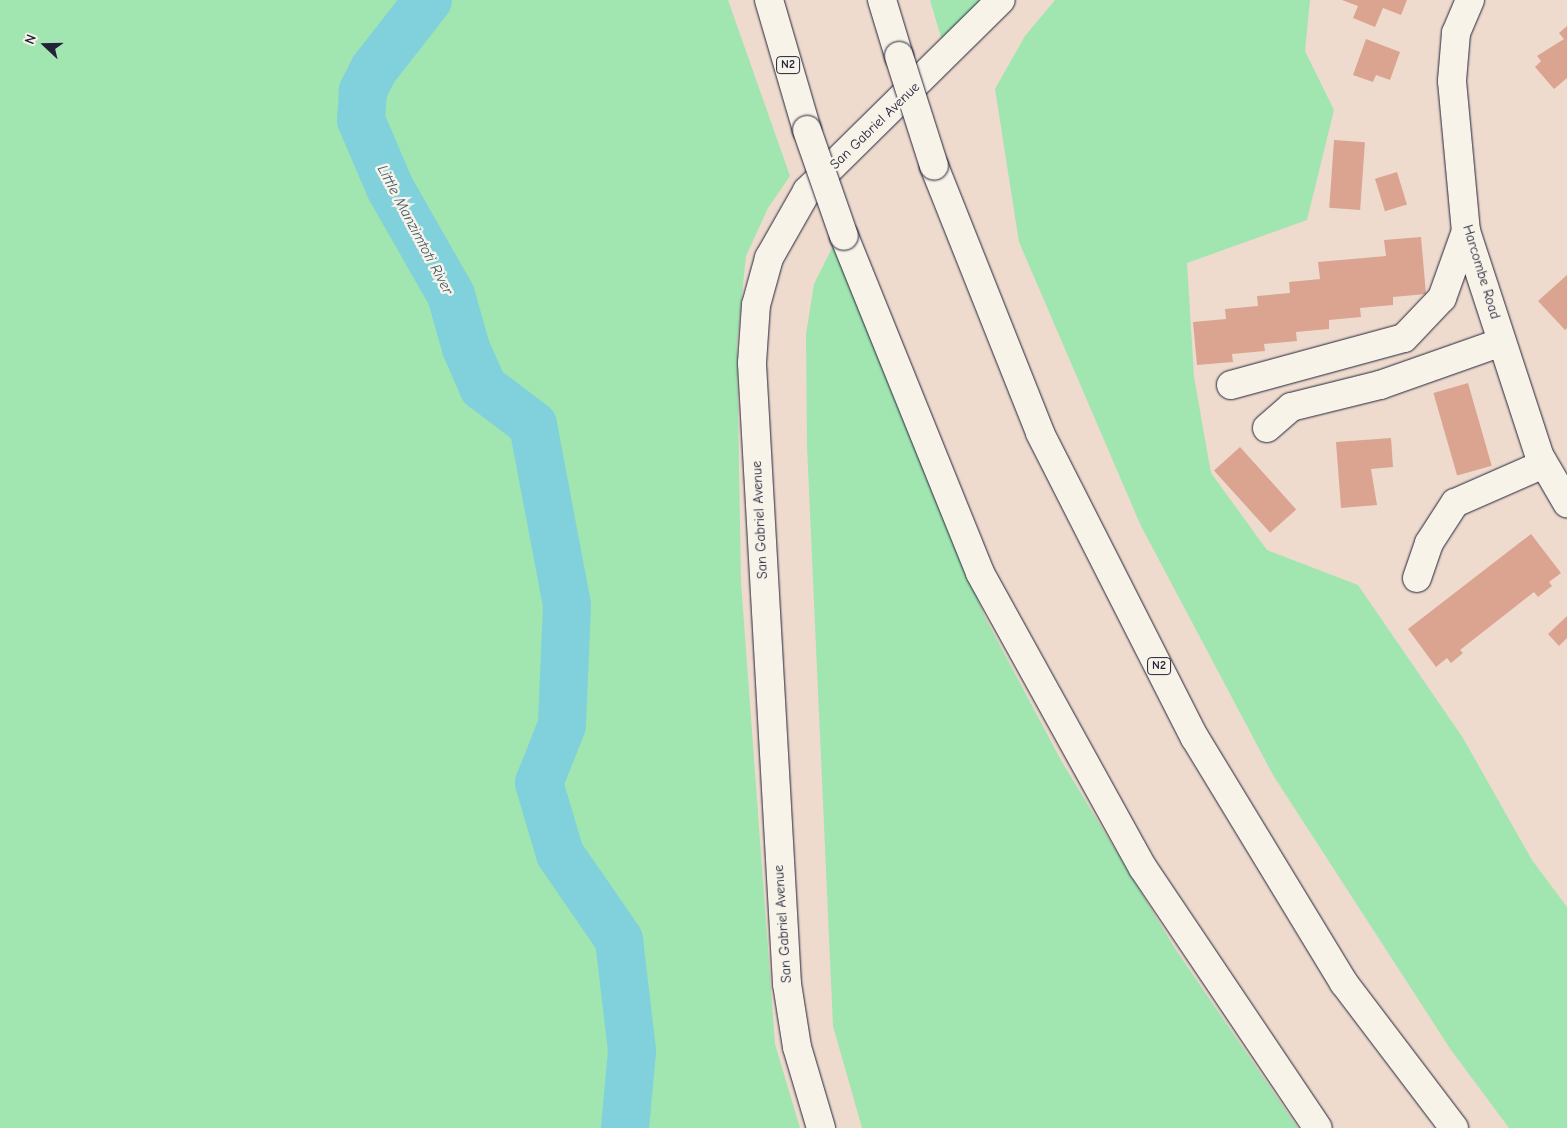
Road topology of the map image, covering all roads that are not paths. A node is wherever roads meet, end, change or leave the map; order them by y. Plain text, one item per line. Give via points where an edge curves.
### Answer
1 (770, 0) edge
2 (882, 0) edge
3 (1001, 0) edge
4 (1470, 0) edge
5 (1466, 231) junction
6 (1502, 342) junction
7 (1231, 386) dead end
8 (1267, 428) dead end
9 (1544, 464) junction
10 (1567, 503) edge
11 (1417, 578) dead end
12 (821, 1128) edge
13 (1318, 1128) edge
14 (1454, 1128) edge

1 - 13 main road, N2, bridge via 807,130 844,236 980,573 1144,868
2 - 14 main road, N2, bridge via 934,166 1040,433 1196,738 1344,983
3 - 12 main road, San Gabriel Avenue via 807,191 770,258 756,304 753,373 787,984 797,1047
4 - 5 main road, Harcombe Road via 1456,33 1452,81
5 - 6 main road, Harcombe Road
5 - 7 main road via 1442,298 1404,338
6 - 8 main road via 1380,385 1291,407
6 - 9 main road, Harcombe Road
9 - 10 main road, Harcombe Road
9 - 11 main road via 1455,503 1429,543

